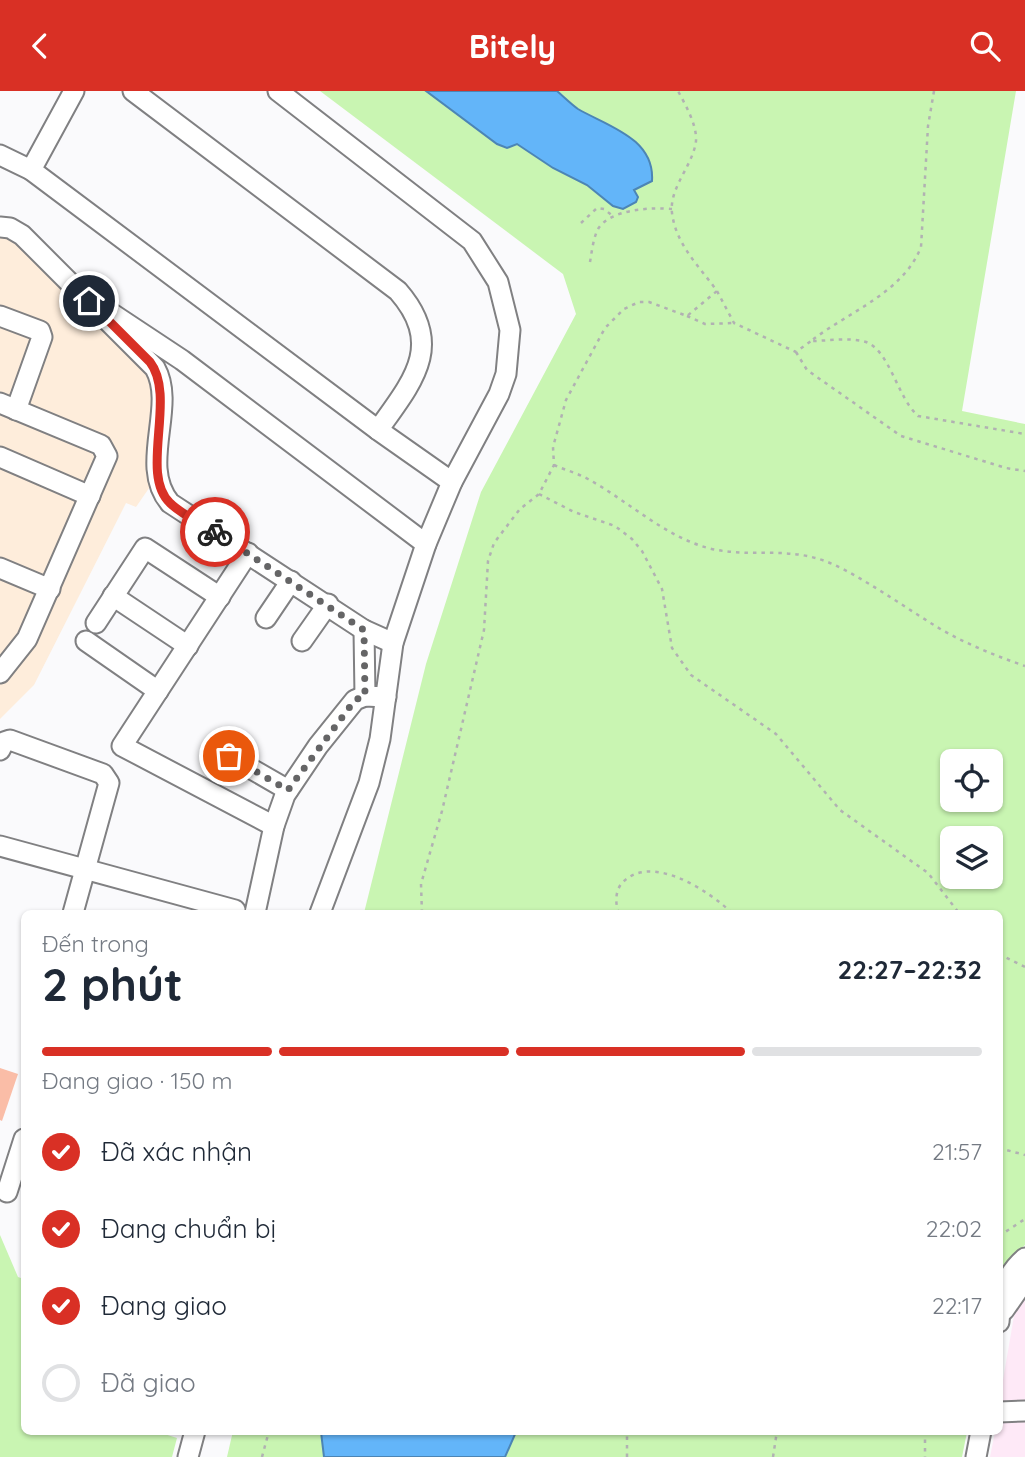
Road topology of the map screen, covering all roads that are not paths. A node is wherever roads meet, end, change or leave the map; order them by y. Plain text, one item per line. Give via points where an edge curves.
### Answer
1 (74, 91) edge
2 (133, 91) edge
3 (278, 91) edge
4 (0, 155) edge
5 (31, 170) junction
6 (0, 227) edge
7 (89, 301) junction
8 (0, 316) edge
9 (182, 360) junction
10 (162, 388) junction
11 (8, 407) edge
12 (378, 431) junction
13 (0, 458) edge
14 (452, 482) junction
15 (90, 496) junction
16 (426, 544) junction
17 (248, 554) junction
18 (0, 568) edge
19 (291, 581) junction
20 (50, 589) junction
21 (113, 596) junction
22 (220, 597) junction
23 (328, 604) junction
24 (266, 618) dead end
25 (96, 623) dead end
26 (364, 630) junction
27 (86, 641) dead end
28 (302, 641) dead end
29 (393, 643) junction
30 (188, 646) junction
31 (0, 673) edge
32 (158, 691) junction
33 (365, 696) junction
34 (386, 697) junction
35 (0, 750) edge
36 (229, 756) dead end
37 (288, 790) junction
38 (274, 826) junction
39 (0, 846) edge
40 (84, 870) junction
41 (74, 910) edge
42 (235, 910) dead end
43 (256, 910) edge
44 (321, 910) edge
45 (21, 1151) edge
46 (11, 1193) edge
47 (1025, 1258) edge
48 (1025, 1280) edge
49 (1003, 1288) edge
50 (1003, 1315) edge
51 (1025, 1411) edge
52 (1003, 1412) edge
53 (194, 1435) edge
54 (980, 1435) edge
55 (188, 1457) edge
56 (976, 1457) edge

1 - 5 street
2 - 12 street via 398,291 412,307 424,343 419,365
3 - 14 street via 454,225 486,258 498,282 510,330 506,374
4 - 5 street
5 - 12 street
6 - 7 street via 23,235
7 - 9 street via 129,322
7 - 10 street via 150,362
8 - 11 street via 40,331 42,337
9 - 10 street
9 - 16 street
10 - 17 street via 158,453 164,495 173,506
11 - 15 street via 106,449 107,461
12 - 14 street
13 - 15 street
14 - 16 street
15 - 20 street
16 - 29 street
17 - 19 street
17 - 22 street
18 - 20 street
19 - 23 street
19 - 24 street
20 - 31 street via 27,639
21 - 22 street via 145,548
21 - 25 street
21 - 30 street
22 - 30 street
23 - 26 street
23 - 28 street
26 - 29 street
26 - 33 street
27 - 32 street
29 - 34 street
30 - 32 street
32 - 38 street via 122,746
33 - 34 street
33 - 37 street via 350,706
34 - 44 street via 369,783
35 - 40 street via 10,740 106,777 110,790
36 - 37 street
37 - 38 street
38 - 43 street
39 - 40 street
40 - 41 street
40 - 42 street
45 - 46 street
47 - 49 street
48 - 50 street
51 - 52 street
53 - 55 street
54 - 56 street

